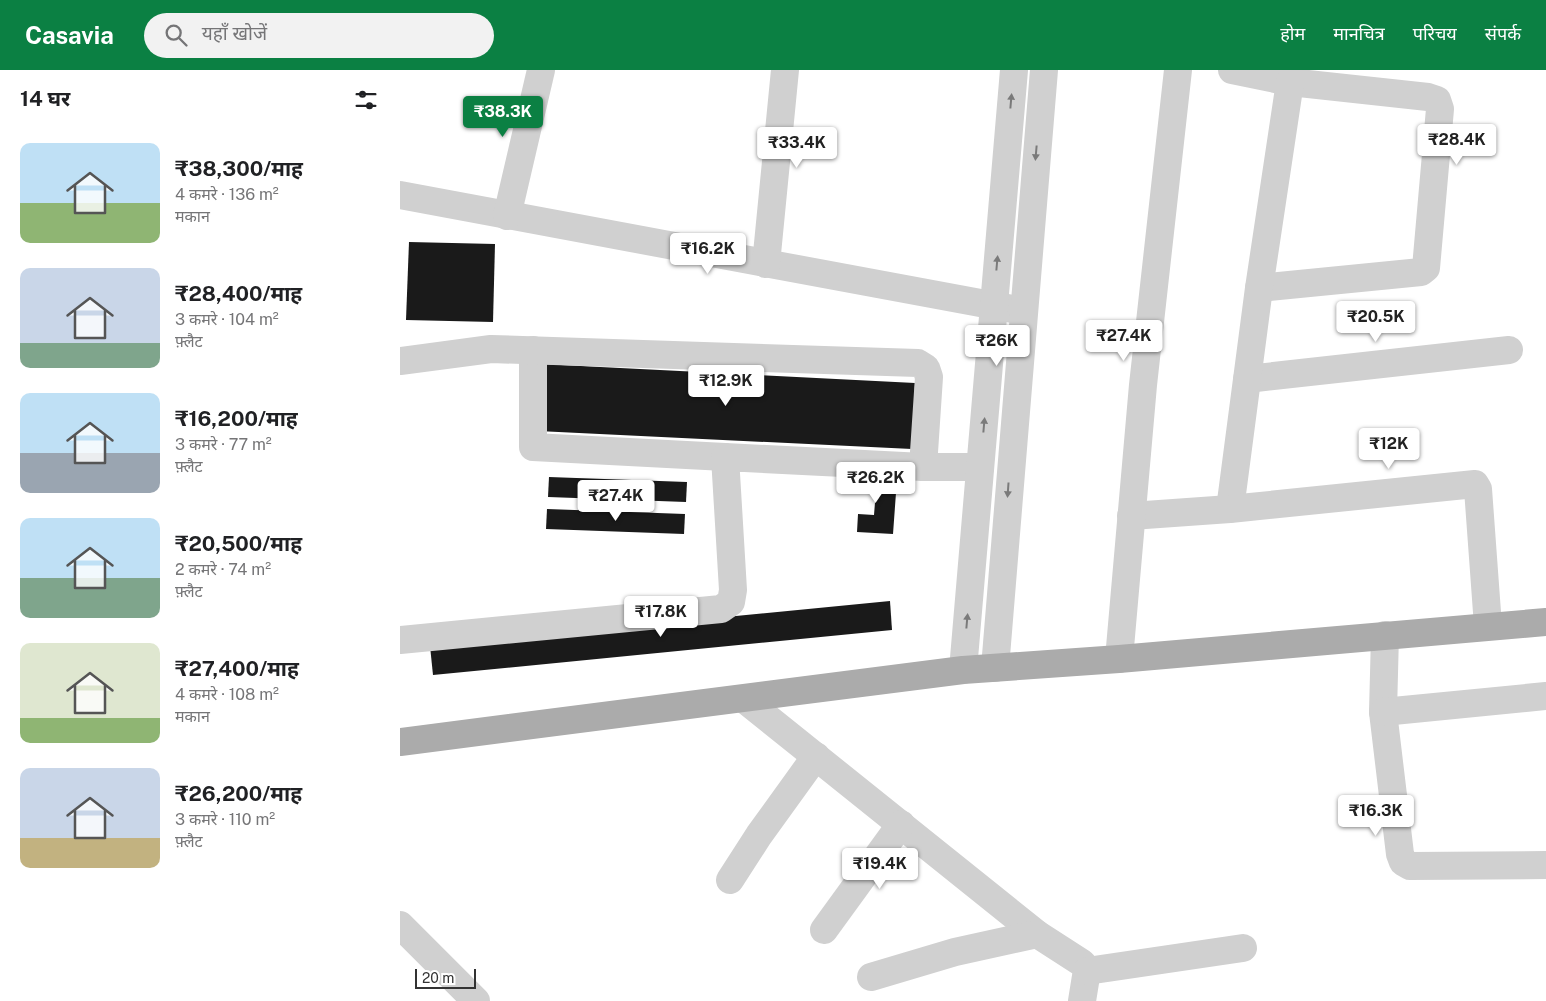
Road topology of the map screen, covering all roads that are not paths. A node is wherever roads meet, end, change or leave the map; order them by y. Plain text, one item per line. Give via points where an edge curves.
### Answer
1 (541, 70) edge
2 (785, 70) edge
3 (1014, 70) edge
4 (1044, 70) edge
5 (1178, 70) edge
6 (1232, 70) edge
7 (1290, 82) junction
8 (400, 195) edge
9 (507, 216) junction
10 (766, 264) junction
11 (1258, 288) junction
12 (994, 306) junction
13 (1023, 311) junction
14 (533, 350) junction
15 (1509, 350) dead end
16 (400, 361) edge
17 (1247, 379) junction
18 (725, 457) junction
19 (923, 467) junction
20 (980, 467) junction
21 (1230, 509) junction
22 (1131, 516) junction
23 (1546, 622) edge
24 (1488, 626) junction
25 (1385, 635) junction
26 (400, 640) edge
27 (1118, 659) junction
28 (995, 668) junction
29 (963, 670) junction
30 (1546, 696) edge
31 (744, 699) junction
32 (1383, 712) junction
33 (400, 742) edge
34 (816, 756) junction
35 (901, 824) junction
36 (1546, 865) edge
37 (730, 880) dead end
38 (400, 925) edge
39 (824, 930) dead end
40 (1037, 934) junction
41 (1243, 948) dead end
42 (1087, 971) junction
43 (871, 977) dead end
44 (476, 1001) edge
45 (1082, 1001) edge

1 - 9 street
2 - 10 street
12 -> 3 street
4 -> 13 street
5 - 22 street
6 - 7 street
7 - 11 street
7 - 11 street via 1428,96 1437,100 1440,109 1426,268 1420,272
8 - 9 street
9 - 10 street
10 - 12 street
11 - 17 street
12 - 13 street
20 -> 12 street
13 -> 28 street
14 - 16 street via 491,350
14 - 18 street via 533,448
14 - 19 street via 918,363 926,368 929,377
15 - 17 street
17 - 21 street
18 - 19 street
18 - 26 street via 733,590 731,602 721,609
19 - 20 street
29 -> 20 street
21 - 22 street
21 - 24 street via 1475,484
22 - 27 street
23 - 24 main road
24 - 25 main road
25 - 27 main road
25 - 32 street
27 - 28 main road
28 - 29 main road
29 - 31 main road
30 - 32 street
31 - 33 main road
31 - 34 street
32 - 36 street via 1403,862 1410,866
34 - 35 street
34 - 37 street
35 - 39 street
35 - 40 street
38 - 44 street
40 - 42 street via 1082,963
40 - 43 street via 954,952
41 - 42 street
42 - 45 street

